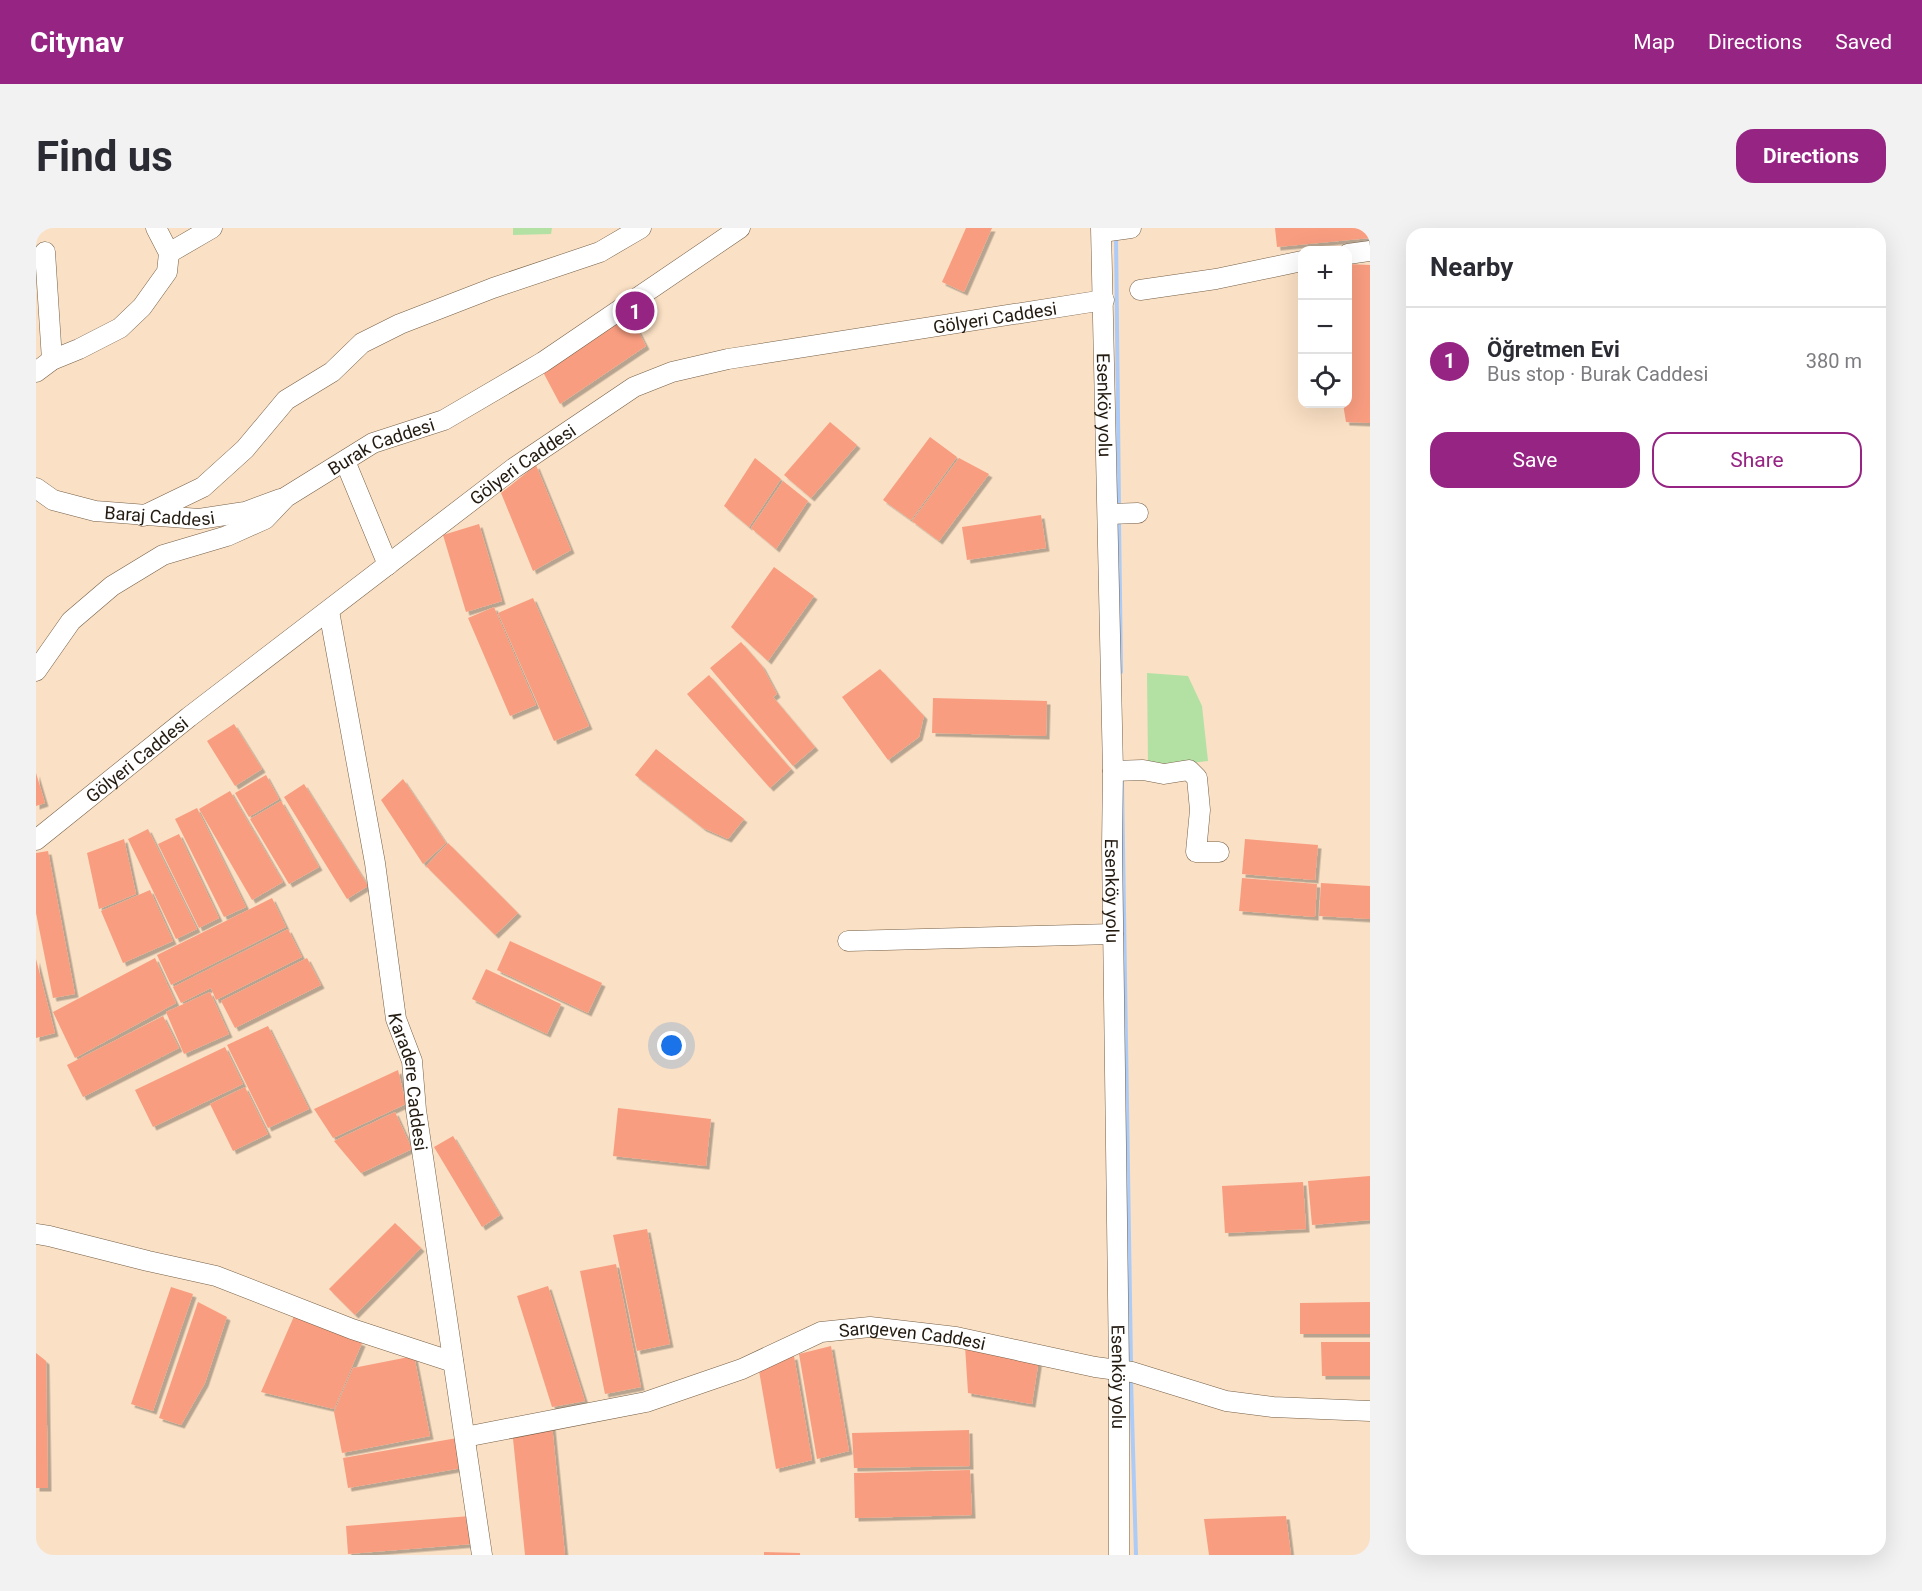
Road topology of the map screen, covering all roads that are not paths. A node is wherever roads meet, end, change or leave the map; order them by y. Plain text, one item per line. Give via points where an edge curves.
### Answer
1 (156, 228) edge
2 (212, 228) edge
3 (641, 228) edge
4 (740, 228) edge
5 (1113, 230) edge
6 (1370, 251) edge
7 (45, 252) dead end
8 (169, 253) junction
9 (1352, 253) edge
10 (1298, 262) edge
11 (1140, 290) dead end
12 (1104, 300) junction
13 (44, 366) edge
14 (345, 461) junction
15 (36, 488) edge
16 (286, 497) junction
17 (142, 516) junction
18 (388, 565) junction
19 (329, 611) junction
20 (36, 671) edge
21 (1119, 771) junction
22 (36, 840) edge
23 (1219, 852) dead end
24 (1113, 934) junction
25 (848, 941) dead end
26 (36, 1234) edge
27 (453, 1362) junction
28 (1125, 1371) junction
29 (1370, 1411) edge
30 (465, 1437) junction
31 (482, 1555) edge
32 (1119, 1555) edge

1 - 8 street
2 - 8 street
3 - 17 street via 600,252 493,288 362,343 332,372 286,400 245,449 203,487
4 - 14 street, Burak Caddesi via 533,368 444,420 373,443
5 - 12 street, Esenköy yolu
6 - 9 street
7 - 13 street
8 - 13 street via 167,272 142,307 120,328
10 - 11 street
12 - 18 street, Gölyeri Caddesi via 728,359 672,372 634,387 589,416
12 - 21 street, Esenköy yolu via 1121,514
14 - 16 street, Burak Caddesi
14 - 18 street
15 - 17 street, Baraj Caddesi via 53,500 94,511
16 - 17 street, Baraj Caddesi via 245,512 199,519
16 - 20 street, Burak Caddesi via 265,519 227,536 162,555 112,586 72,621
18 - 19 street, Gölyeri Caddesi
19 - 22 street, Gölyeri Caddesi
19 - 27 street, Karadere Caddesi via 375,863 396,1019 412,1061
21 - 23 street via 1164,774 1189,770 1197,778 1200,810 1196,852
21 - 24 street, Esenköy yolu
24 - 25 street
24 - 28 street, Esenköy yolu
26 - 27 street via 216,1276 352,1329
27 - 30 street, Karadere Caddesi
28 - 29 street, Sarıgeven Caddesi via 1226,1401
28 - 30 street, Sarıgeven Caddesi via 956,1337 870,1327 821,1332 742,1369 646,1402
28 - 32 street, Esenköy yolu
30 - 31 street, Karadere Caddesi

